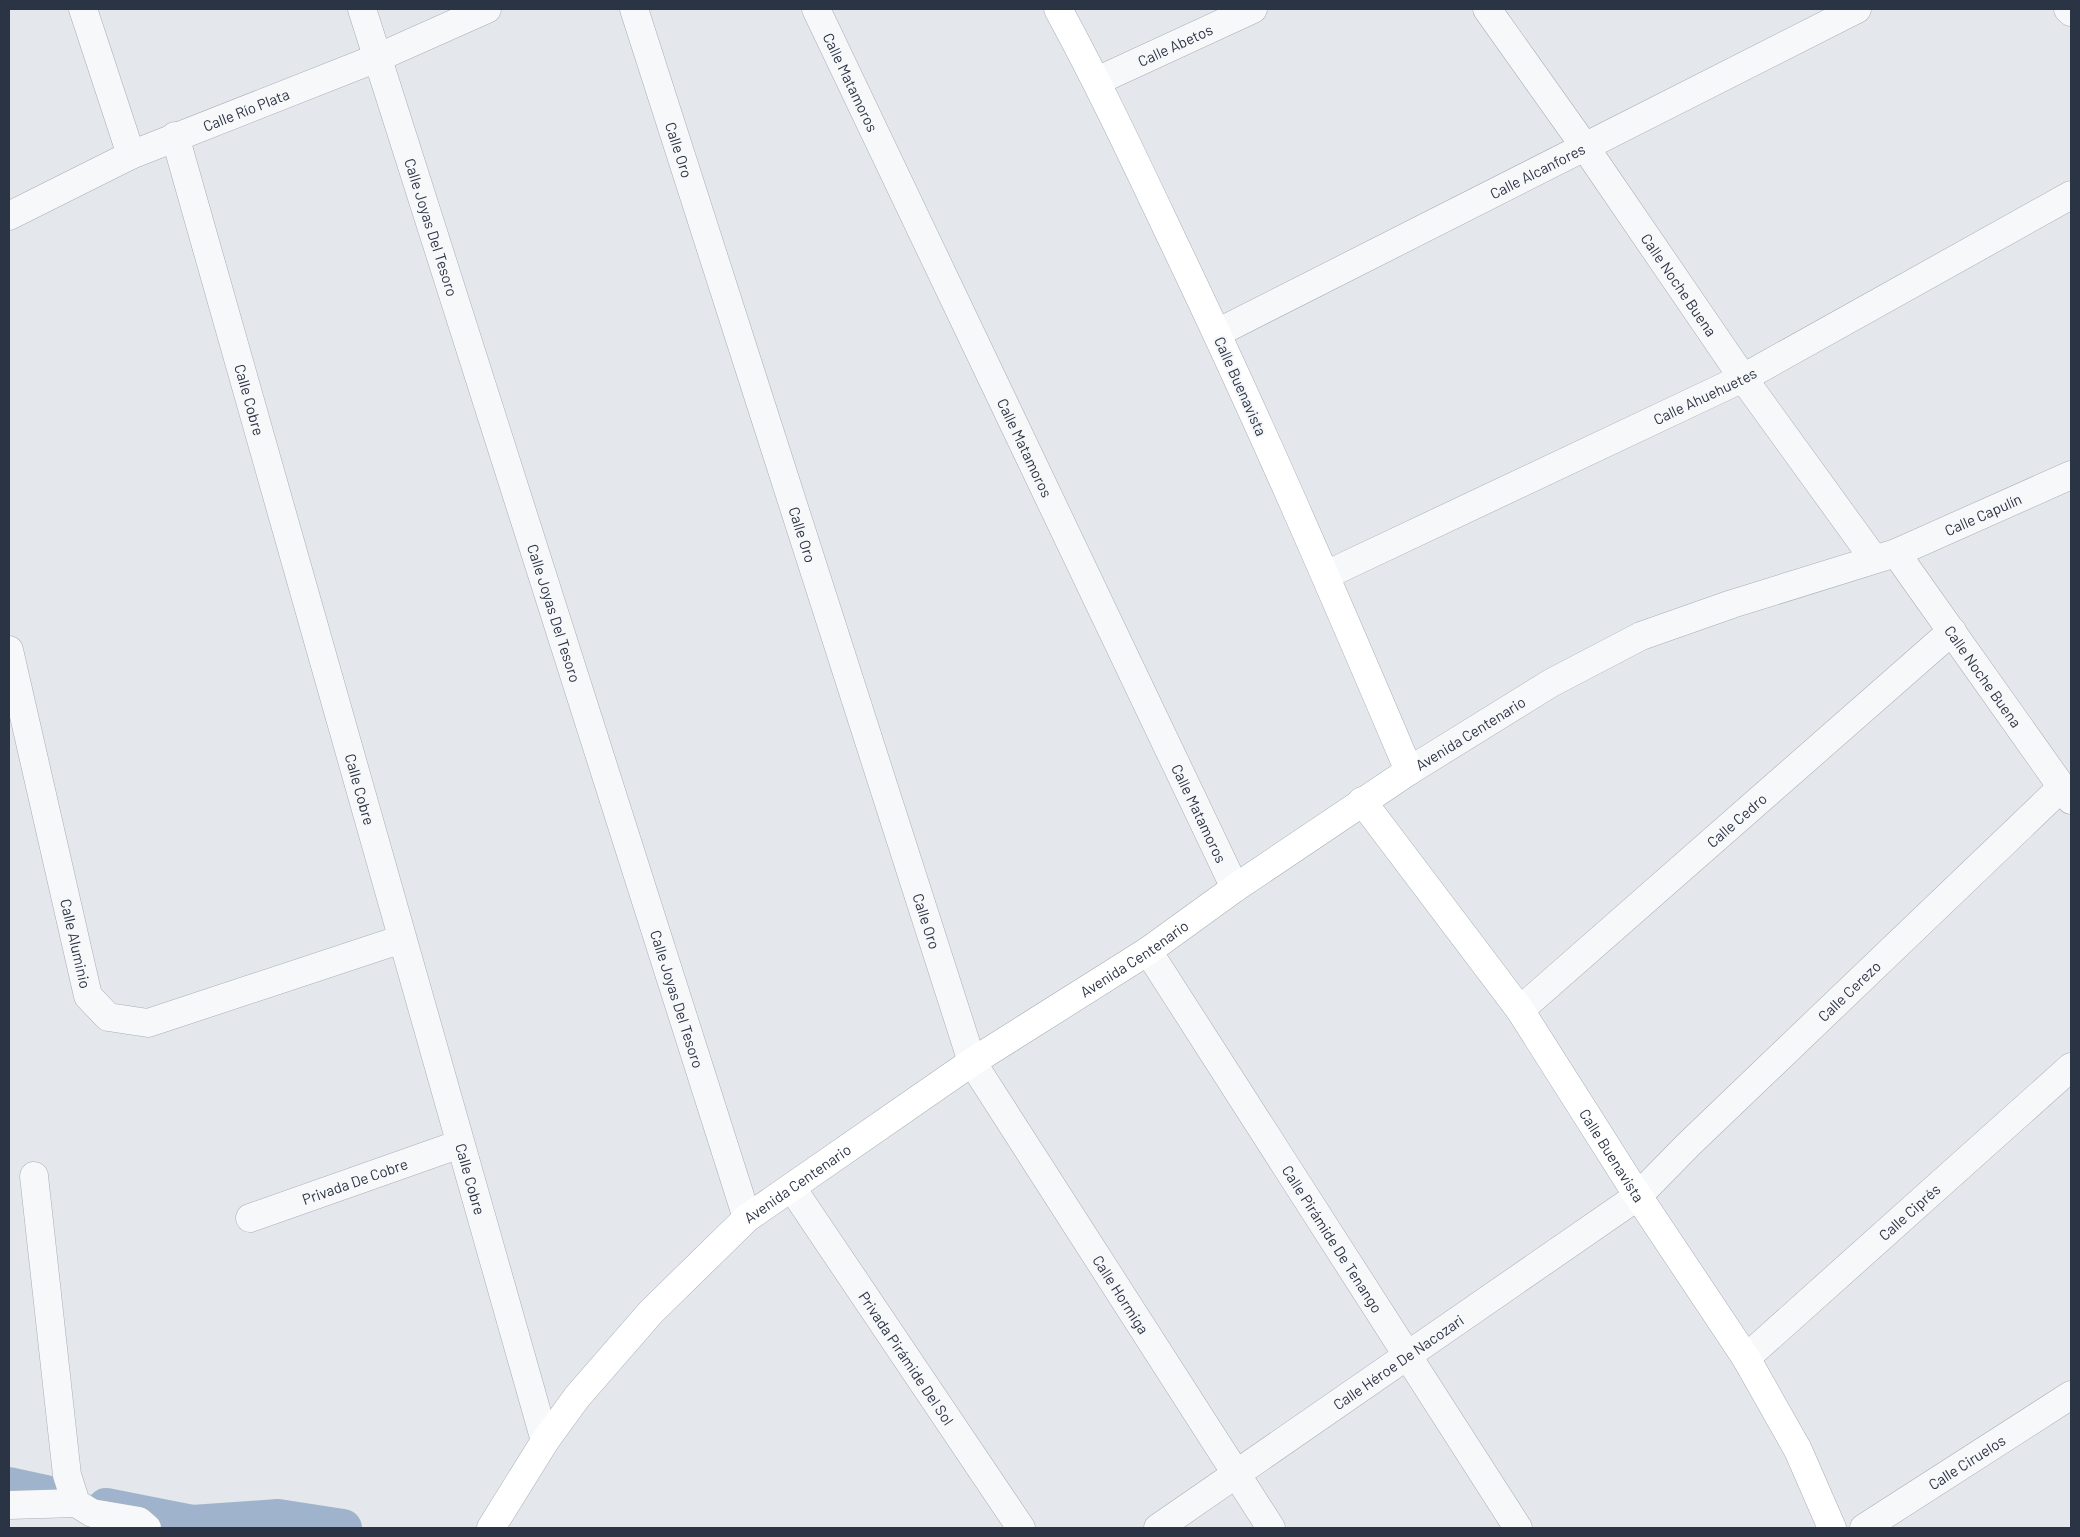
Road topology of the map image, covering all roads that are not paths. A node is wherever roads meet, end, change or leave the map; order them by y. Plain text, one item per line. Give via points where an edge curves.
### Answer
1 (83, 9) edge
2 (362, 9) edge
3 (487, 9) edge
4 (634, 9) edge
5 (816, 9) edge
6 (1058, 9) edge
7 (1253, 9) edge
8 (1487, 9) edge
9 (1857, 9) edge
10 (2068, 9) edge
11 (2071, 12) edge
12 (377, 58) junction
13 (1097, 81) junction
14 (175, 136) junction
15 (1585, 147) junction
16 (131, 155) junction
17 (2071, 195) edge
18 (9, 216) edge
19 (1217, 332) junction
20 (1743, 378) junction
21 (2071, 475) edge
22 (1885, 556) junction
23 (1326, 576) junction
24 (1952, 631) junction
25 (9, 650) edge
26 (1409, 771) junction
27 (2066, 794) edge
28 (1362, 801) junction
29 (1235, 888) junction
30 (402, 939) junction
31 (1148, 950) junction
32 (1520, 1010) junction
33 (972, 1062) junction
34 (2071, 1067) edge
35 (460, 1144) junction
36 (34, 1176) dead end
37 (792, 1188) junction
38 (1638, 1196) junction
39 (250, 1218) dead end
40 (747, 1218) junction
41 (1407, 1356) junction
42 (1746, 1358) junction
43 (2071, 1395) edge
44 (545, 1441) junction
45 (1235, 1475) junction
46 (76, 1503) junction
47 (9, 1505) edge
48 (147, 1528) edge
49 (491, 1528) edge
50 (1022, 1528) edge
51 (1158, 1528) edge
52 (1271, 1528) edge
53 (1518, 1528) edge
54 (1832, 1528) edge
55 (1864, 1528) edge

1 - 16 street
2 - 12 street, Calle Joyas Del Tesoro
3 - 12 street, Calle Río Plata
4 - 33 street, Calle Oro
5 - 29 street, Calle Matamoros
6 - 13 street, Calle Buenavista
7 - 13 street, Calle Abetos
8 - 15 street, Calle Noche Buena
9 - 15 street, Calle Alcanfores
10 - 11 street
12 - 14 street, Calle Río Plata
12 - 40 street, Calle Joyas Del Tesoro
13 - 19 street, Calle Buenavista
14 - 16 street, Calle Río Plata
14 - 30 street, Calle Cobre
15 - 19 street, Calle Alcanfores
15 - 20 street, Calle Noche Buena
16 - 18 street, Calle Río Plata
17 - 20 street, Calle Ahuehuetes
19 - 23 street, Calle Buenavista
20 - 22 street, Calle Noche Buena
20 - 23 street, Calle Ahuehuetes
21 - 22 street, Calle Capulín
22 - 24 street, Calle Noche Buena
22 - 26 street, Avenida Centenario via 1641,636 1551,683
23 - 26 street, Calle Buenavista
24 - 27 street, Calle Noche Buena
24 - 32 street, Calle Cedro
25 - 30 street, Calle Aluminio via 88,996 108,1017 148,1023
26 - 28 street, Avenida Centenario
27 - 38 street, Calle Cerezo via 1688,1145
28 - 29 street, Avenida Centenario
28 - 32 street, Calle Buenavista
29 - 31 street, Avenida Centenario
30 - 35 street, Calle Cobre
31 - 33 street, Avenida Centenario
31 - 41 street, Calle Pirámide De Tenango
32 - 38 street, Calle Buenavista
33 - 37 street, Avenida Centenario
33 - 45 street, Calle Hormiga
34 - 42 street, Calle Ciprés
35 - 39 street, Privada De Cobre
35 - 44 street, Calle Cobre
36 - 46 street via 67,1475
37 - 40 street, Avenida Centenario
37 - 50 street, Privada Pirámide Del Sol
38 - 41 street, Calle Héroe De Nacozari
38 - 42 street, Calle Buenavista
40 - 44 street, Avenida Centenario via 651,1312 577,1397
41 - 45 street, Calle Héroe De Nacozari
41 - 53 street, Calle Pirámide De Tenango
42 - 54 street, Calle Buenavista via 1798,1450
43 - 55 street, Calle Ciruelos
44 - 49 street, Avenida Centenario
45 - 51 street, Calle Héroe De Nacozari
45 - 52 street, Calle Hormiga
46 - 47 street
46 - 48 street via 92,1514 139,1521

